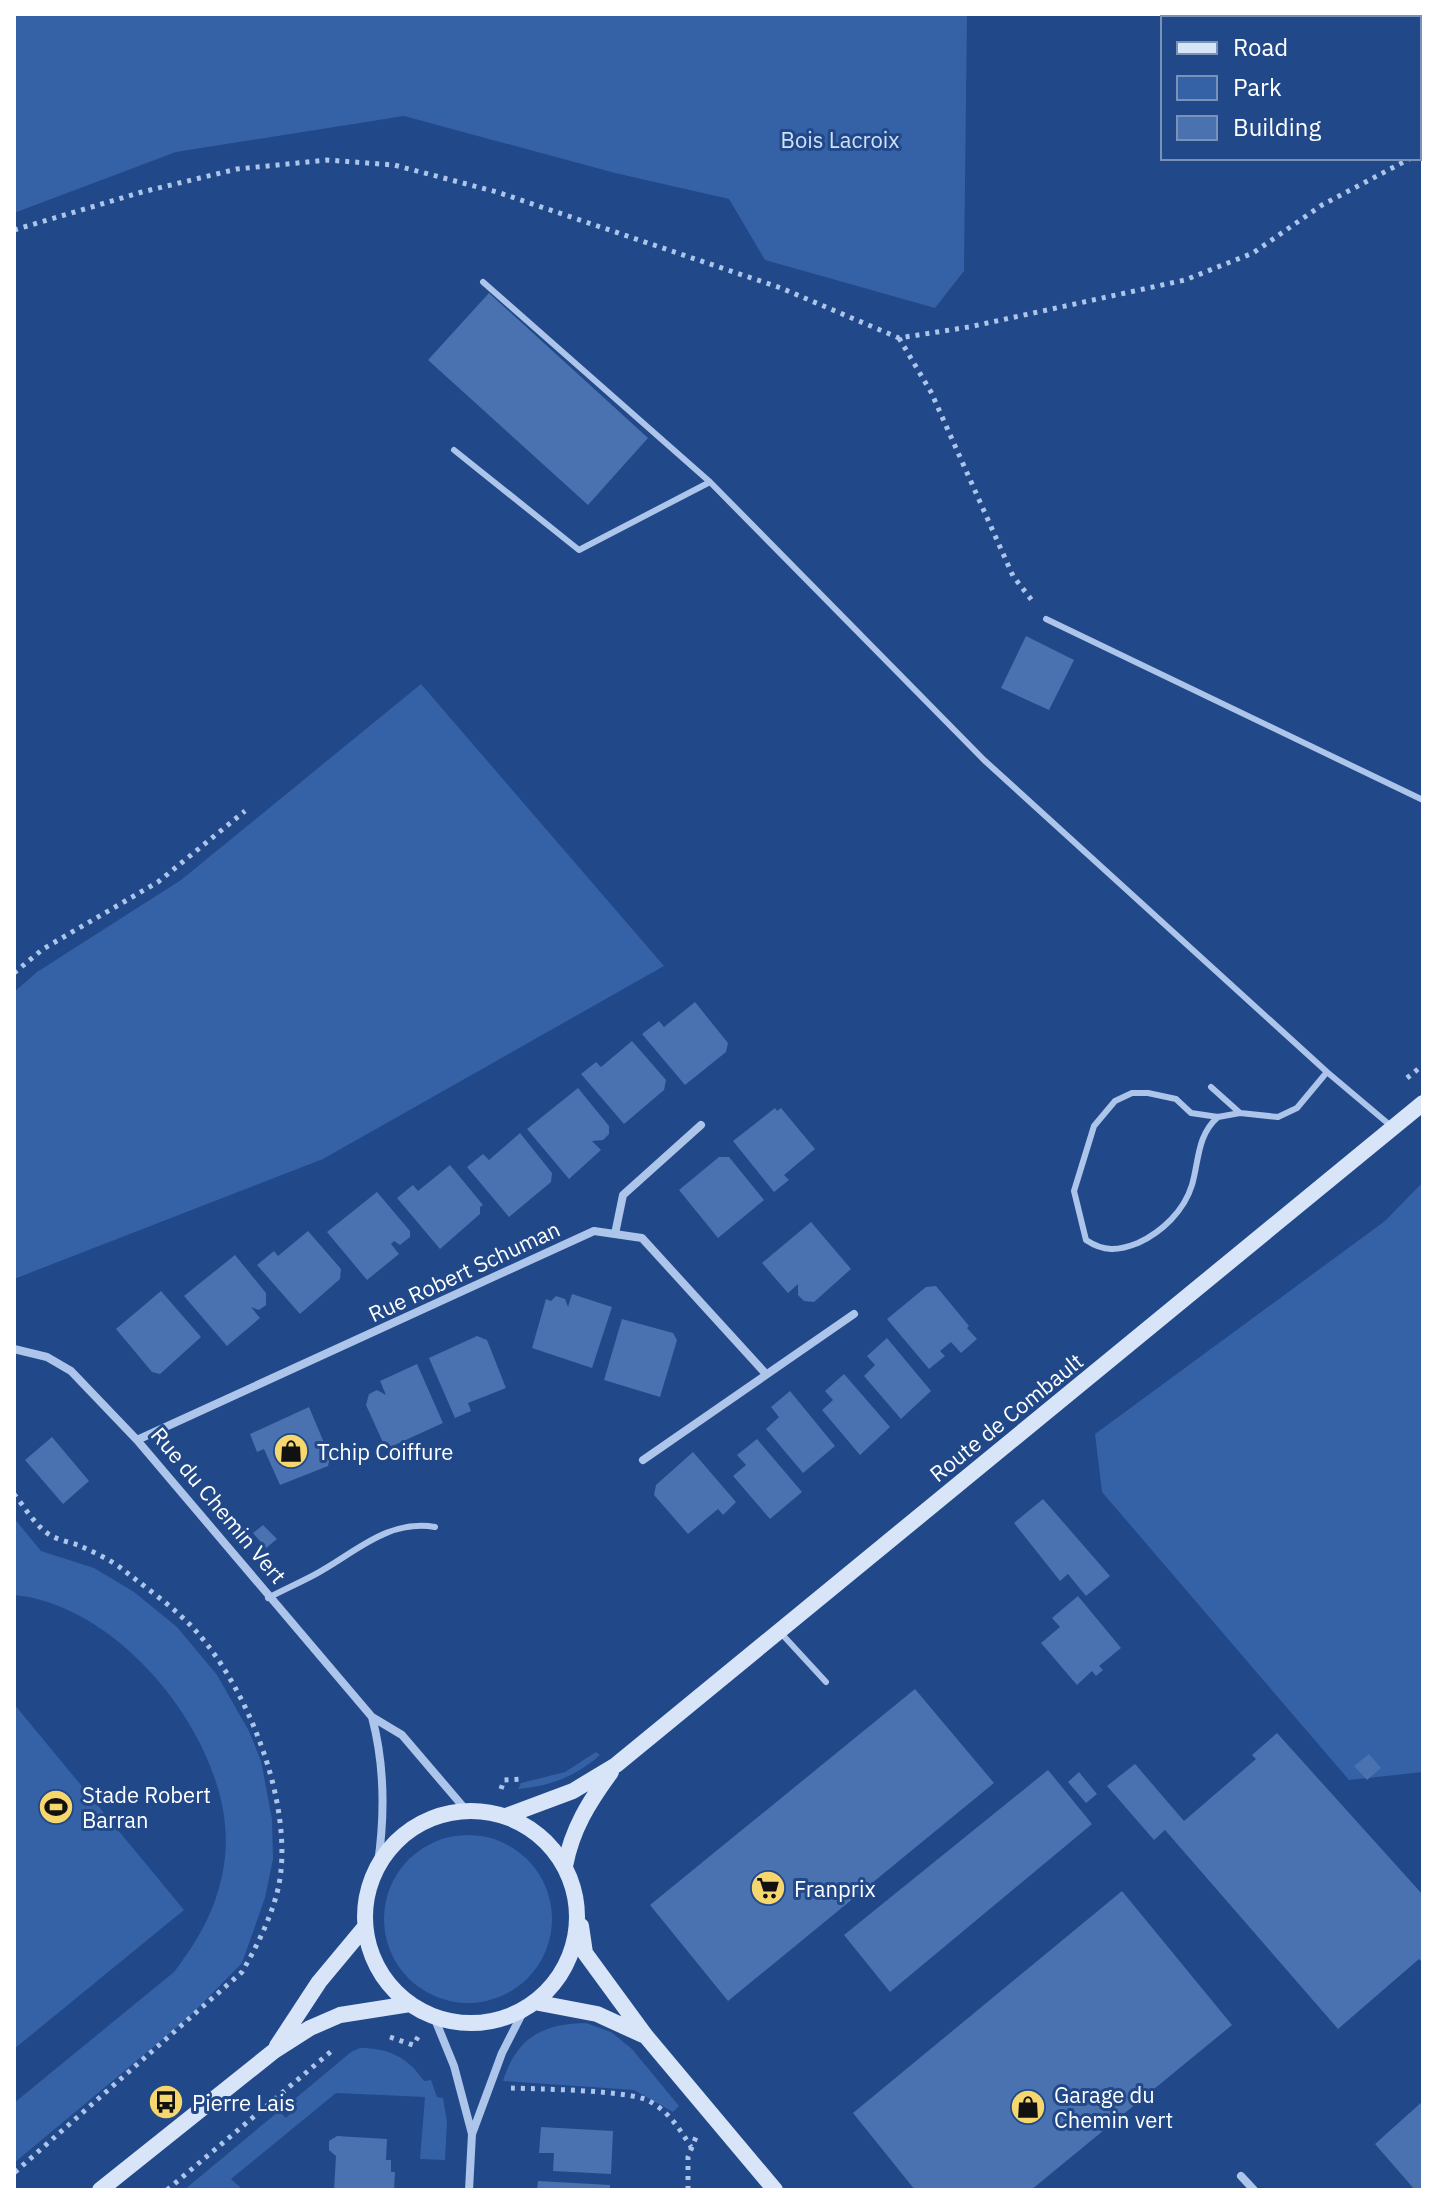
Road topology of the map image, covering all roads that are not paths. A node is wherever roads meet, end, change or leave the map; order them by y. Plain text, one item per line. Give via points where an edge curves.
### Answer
1 (483, 282) dead end
2 (454, 450) dead end
3 (710, 482) junction
4 (1046, 619) road end
5 (1423, 800) edge
6 (1327, 1072) junction
7 (1211, 1087) dead end
8 (1423, 1103) edge
9 (1240, 1113) junction
10 (1218, 1117) junction
11 (701, 1125) dead end
12 (1394, 1128) junction
13 (615, 1234) junction
14 (854, 1314) dead end
15 (14, 1349) edge
16 (766, 1374) junction
17 (137, 1440) junction
18 (643, 1460) dead end
19 (435, 1527) dead end
20 (268, 1598) junction
21 (779, 1631) junction
22 (826, 1682) dead end
23 (372, 1717) junction
24 (616, 1765) junction
25 (466, 1810) junction
26 (506, 1816) junction
27 (378, 1863) junction
28 (565, 1866) junction
29 (577, 1903) junction
30 (364, 1928) junction
31 (410, 2004) junction
32 (530, 2005) junction
33 (433, 2016) junction
34 (645, 2035) junction
35 (274, 2051) junction
36 (472, 2134) junction
37 (1241, 2176) dead end
38 (100, 2190) edge
39 (469, 2190) edge
40 (775, 2190) edge
41 (1254, 2190) edge

1 - 3 lane
2 - 3 lane via 579,550
3 - 6 lane via 984,760
4 - 5 lane
6 - 9 lane via 1297,1108 1278,1117
6 - 12 lane
7 - 9 lane
8 - 12 street, Route de Combault
9 - 10 lane
10 - 10 lane via 1191,1113 1176,1099 1148,1093 1115,1101 1094,1126 1074,1191 1086,1240 1100,1249 1122,1249 1163,1228 1191,1187 1204,1135
11 - 13 street via 623,1195
12 - 21 street, Route de Combault
13 - 16 street, Rue Robert Schuman via 642,1238
13 - 17 street, Rue Robert Schuman via 594,1231
14 - 16 street
15 - 17 street, Rue du Chemin Vert via 47,1357 71,1371
16 - 18 street
17 - 20 street, Rue du Chemin Vert
19 - 20 lane via 407,1526 369,1539
20 - 23 street, Rue du Chemin Vert
21 - 22 lane
21 - 24 street, Route de Combault
23 - 25 street, Rue du Chemin Vert via 402,1735
23 - 27 street, Rue du Chemin Vert via 380,1748 384,1813
24 - 26 street, Route de Combault via 573,1791
24 - 28 street, Route de Combault via 587,1804 570,1838
25 - 26 street, Route de Combault
25 - 27 street, Route de Combault via 415,1826
26 - 28 street, Route de Combault via 549,1844
27 - 30 street, Route de Combault via 364,1906
28 - 29 street, Route de Combault
29 - 32 street, Route de Combault via 573,1948 564,1969
29 - 34 street via 585,1953
30 - 31 street, Route de Combault via 375,1963
30 - 35 street via 319,1982
31 - 33 street, Route de Combault
31 - 35 street via 340,2015
32 - 33 street, Route de Combault via 481,2023
32 - 34 street via 597,2014
32 - 36 street via 502,2053
33 - 36 street via 454,2066
34 - 40 street
35 - 38 street
36 - 39 street
37 - 41 street

